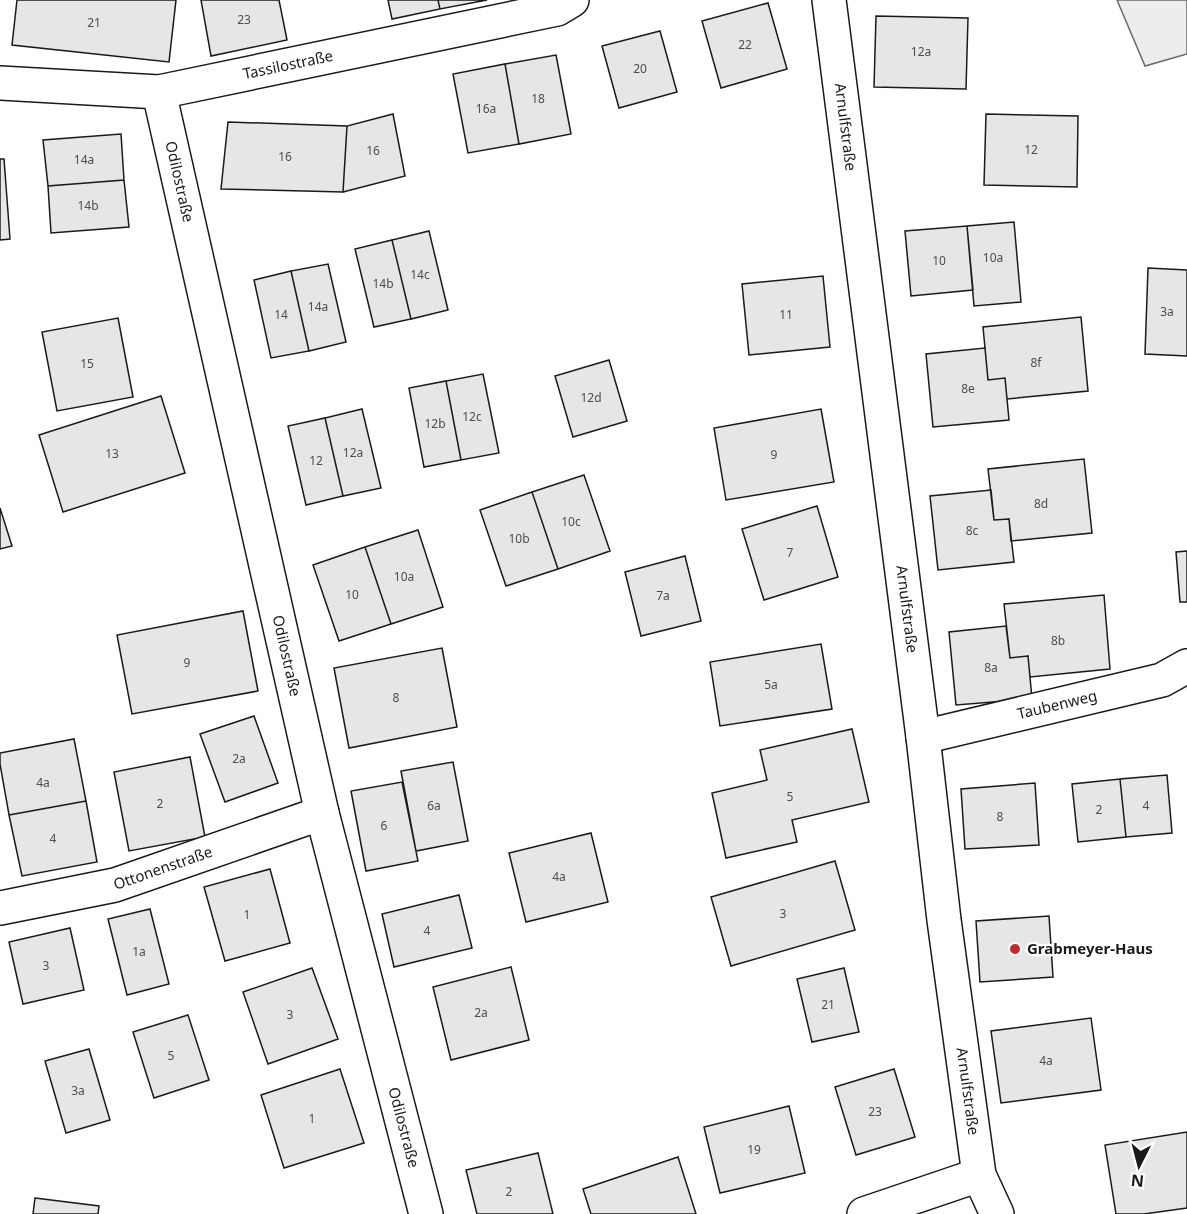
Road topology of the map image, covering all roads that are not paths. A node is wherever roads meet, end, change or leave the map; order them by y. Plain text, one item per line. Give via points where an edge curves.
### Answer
1 (572, 0) edge
2 (829, 0) edge
3 (0, 83) edge
4 (159, 92) junction
5 (1187, 666) edge
6 (923, 737) junction
7 (322, 813) junction
8 (0, 908) edge
9 (979, 1175) junction
10 (426, 1214) edge
11 (864, 1214) edge
12 (997, 1214) edge

1 - 4 street, Tassilostraße via 557,9
2 - 6 street, Arnulfstraße
3 - 4 street, Tassilostraße
4 - 7 street, Odilostraße
5 - 6 street, Taubenweg via 1162,680
6 - 9 street, Arnulfstraße
7 - 8 street, Ottonenstraße via 116,885
7 - 10 street, Odilostraße
9 - 11 street
9 - 12 street, Arnulfstraße

